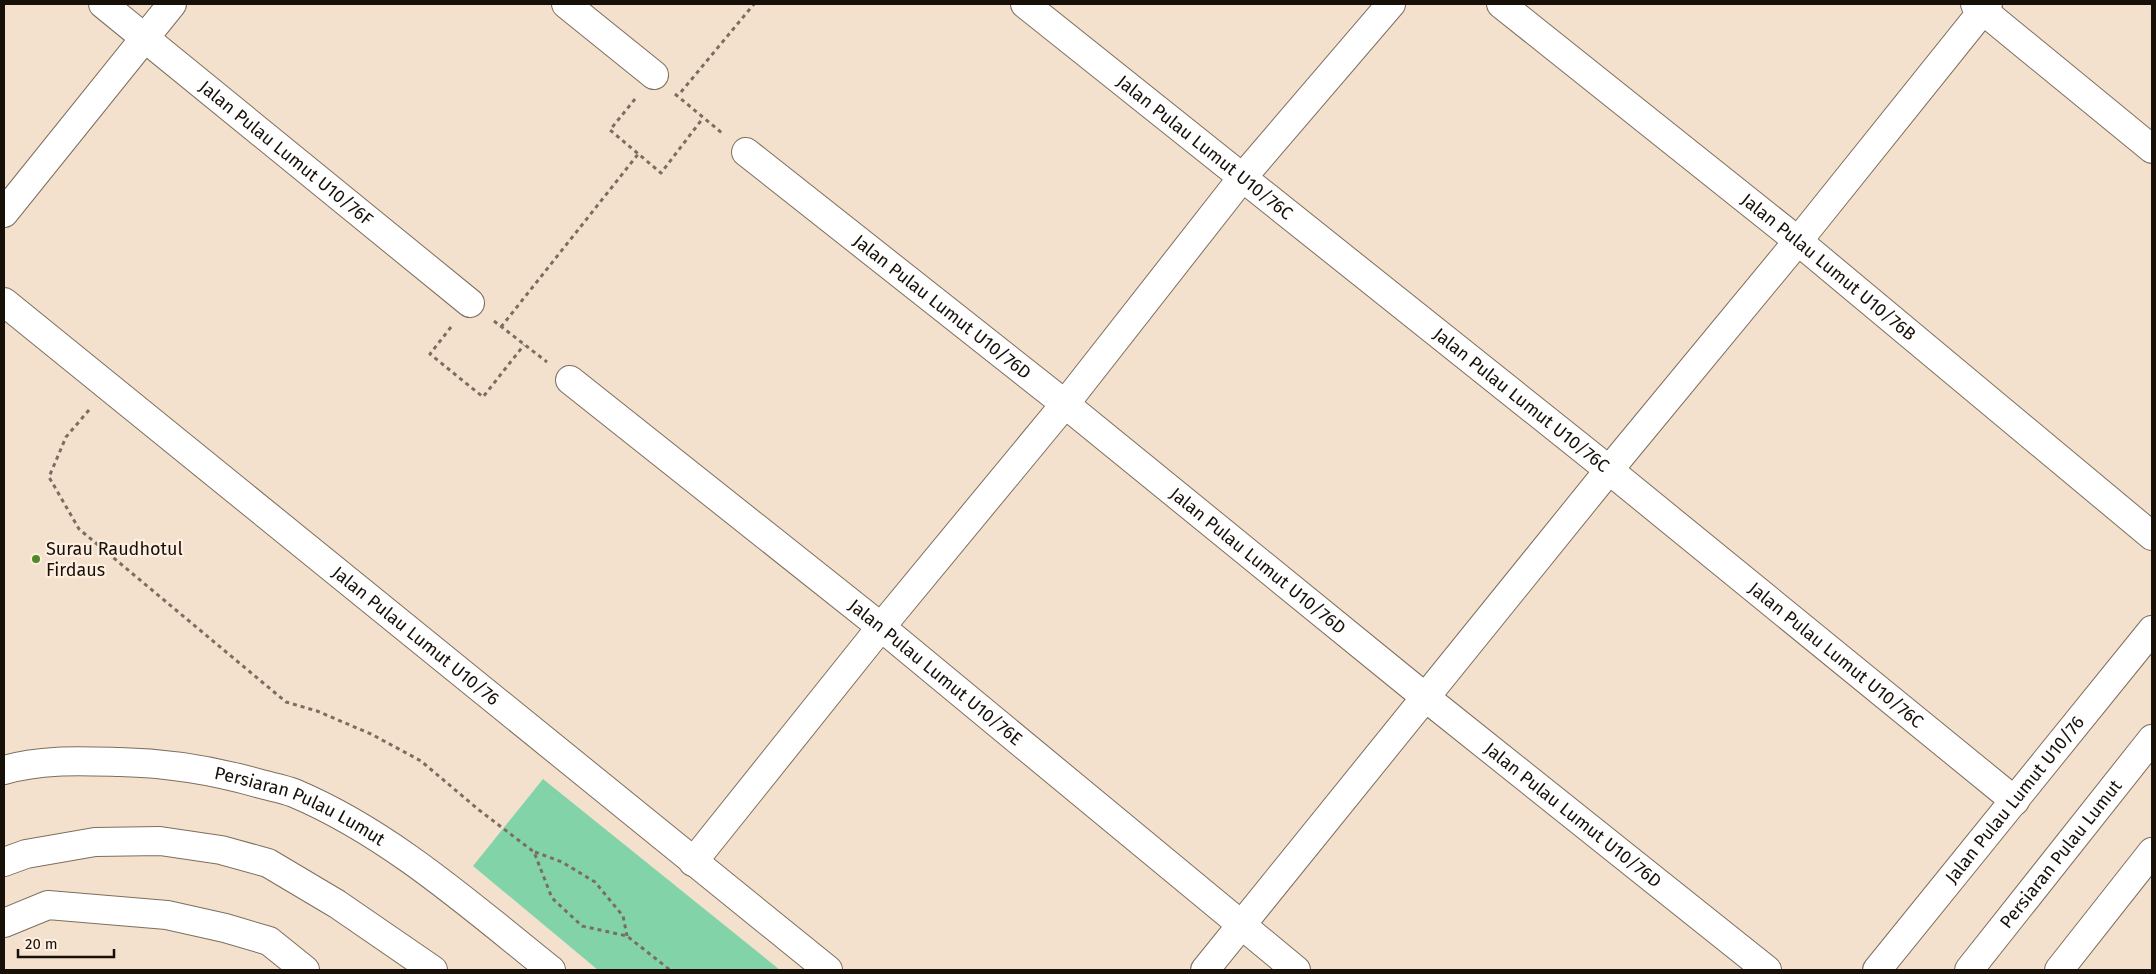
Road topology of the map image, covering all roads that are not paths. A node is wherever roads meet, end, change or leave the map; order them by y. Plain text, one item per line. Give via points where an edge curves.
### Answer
1 (103, 4) edge
2 (172, 4) edge
3 (566, 4) edge
4 (1025, 4) edge
5 (1391, 4) edge
6 (1501, 4) edge
7 (1982, 6) edge
8 (145, 38) junction
9 (654, 76) road end
10 (2152, 149) edge
11 (746, 152) road end
12 (1242, 178) junction
13 (4, 213) edge
14 (1798, 241) junction
15 (4, 302) edge
16 (470, 303) road end
17 (570, 380) road end
18 (1065, 404) junction
19 (1609, 470) junction
20 (2152, 536) edge
21 (881, 627) junction
22 (2152, 630) edge
23 (1425, 697) junction
24 (2152, 739) edge
25 (4, 770) edge
26 (2015, 801) junction
27 (2152, 852) edge
28 (4, 862) edge
29 (694, 862) junction
30 (4, 923) edge
31 (1241, 926) junction
32 (305, 970) edge
33 (433, 970) edge
34 (551, 970) edge
35 (828, 970) edge
36 (1204, 970) edge
37 (1296, 970) edge
38 (1767, 970) edge
39 (1877, 970) edge
40 (1969, 970) edge
41 (2059, 970) edge

1 - 8 street, Jalan Pulau Lumut U10/76F
2 - 8 street
3 - 9 street
4 - 12 street, Jalan Pulau Lumut U10/76C
5 - 12 street
6 - 14 street, Jalan Pulau Lumut U10/76B
7 - 10 street
7 - 14 street
8 - 13 street
8 - 16 street, Jalan Pulau Lumut U10/76F
11 - 18 street, Jalan Pulau Lumut U10/76D
12 - 18 street
12 - 19 street, Jalan Pulau Lumut U10/76C
14 - 19 street
14 - 20 street, Jalan Pulau Lumut U10/76B
15 - 29 street, Jalan Pulau Lumut U10/76
17 - 21 street, Jalan Pulau Lumut U10/76E
18 - 21 street
18 - 23 street, Jalan Pulau Lumut U10/76D
19 - 23 street
19 - 26 street, Jalan Pulau Lumut U10/76C
21 - 29 street
21 - 31 street, Jalan Pulau Lumut U10/76E
22 - 26 street, Jalan Pulau Lumut U10/76
23 - 31 street
23 - 38 street, Jalan Pulau Lumut U10/76D
24 - 40 street, Persiaran Pulau Lumut
25 - 34 street, Persiaran Pulau Lumut via 26,764 76,760 151,763 237,777 293,792 377,836
26 - 39 street, Jalan Pulau Lumut U10/76
27 - 41 street
28 - 33 street via 26,854 95,842 160,841 221,850 268,863 337,904
29 - 35 street, Jalan Pulau Lumut U10/76
30 - 32 street via 48,905 167,915 269,941
31 - 36 street
31 - 37 street, Jalan Pulau Lumut U10/76E

